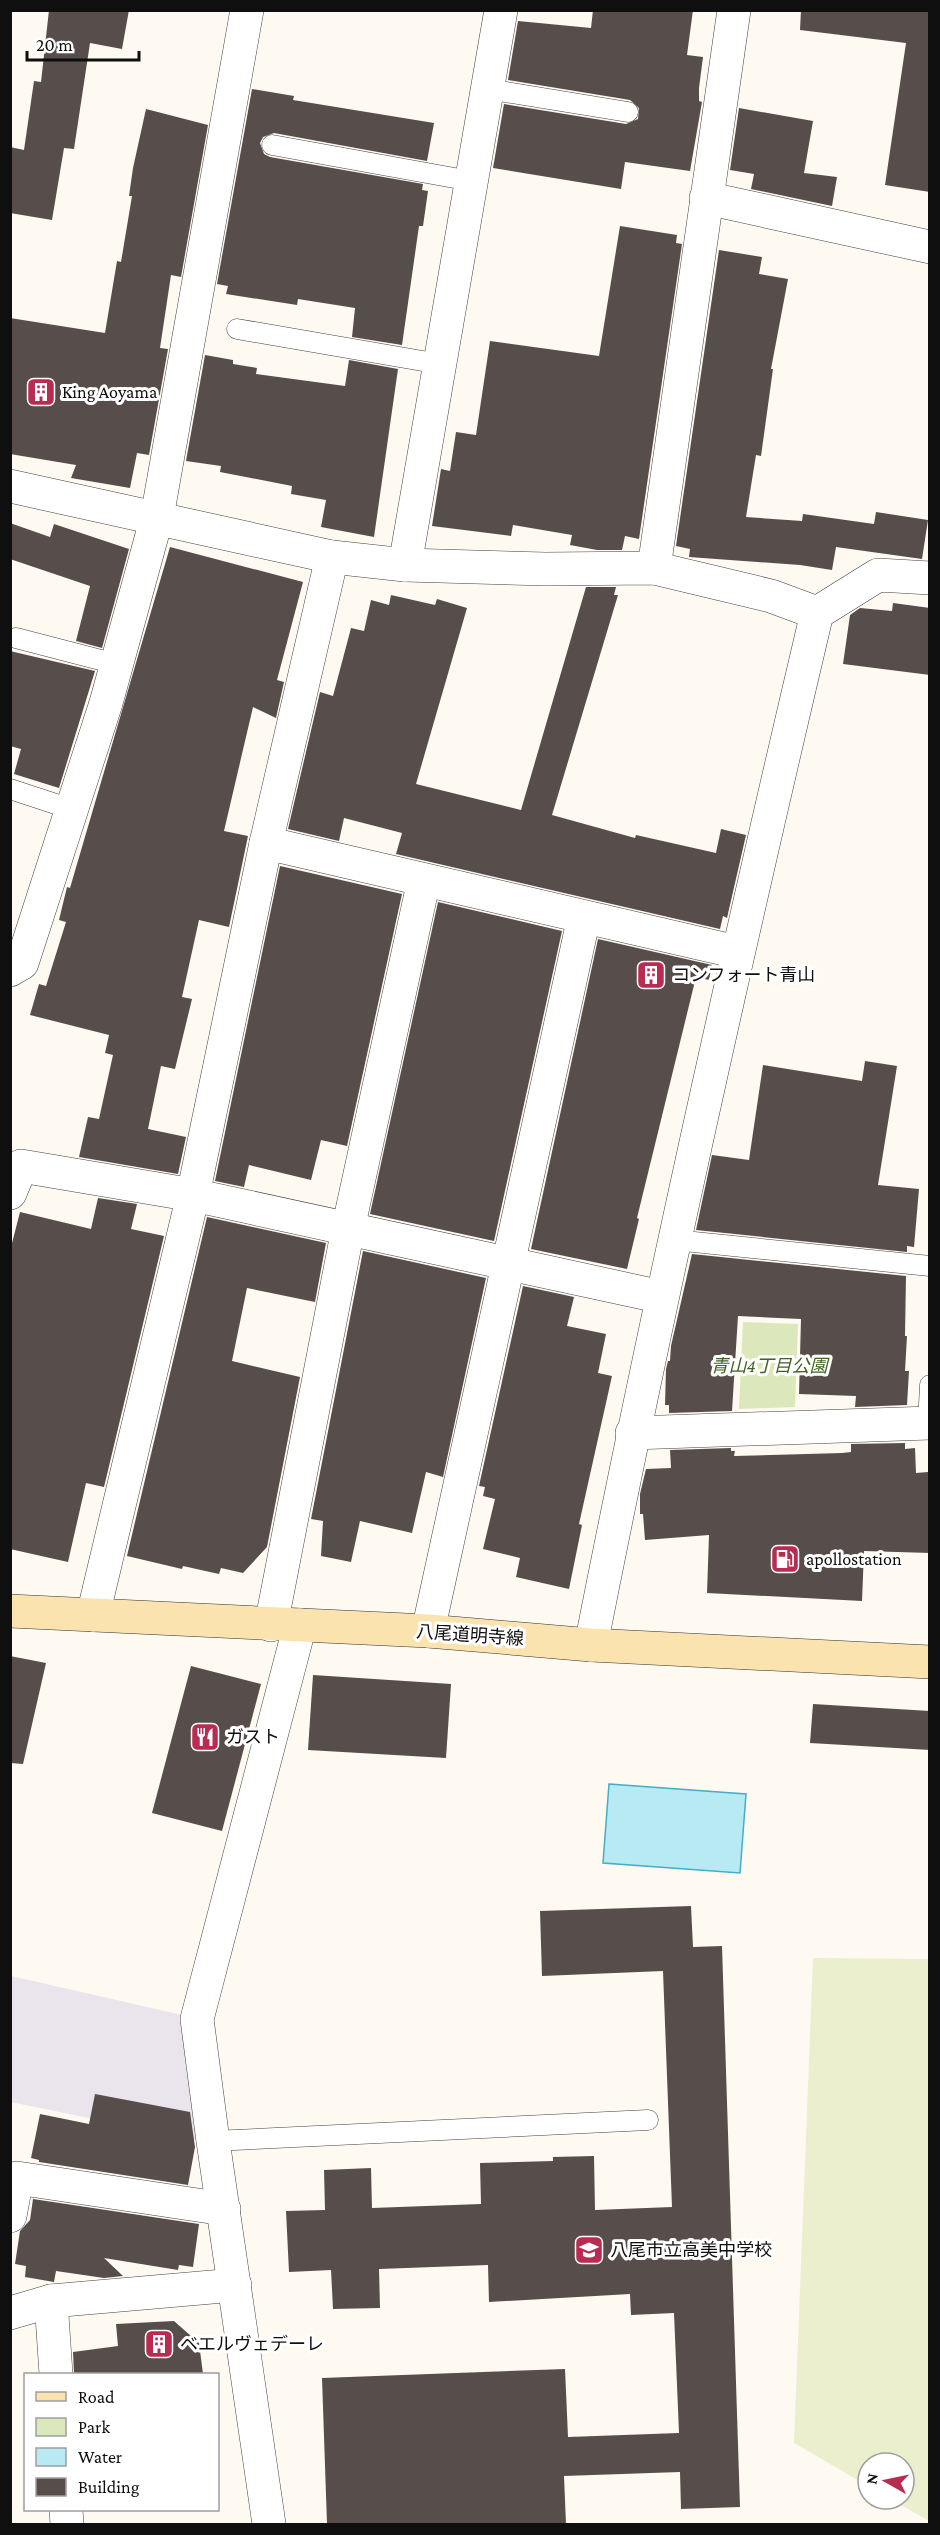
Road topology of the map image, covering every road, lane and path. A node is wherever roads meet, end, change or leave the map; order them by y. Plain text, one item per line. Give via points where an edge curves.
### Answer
1 (247, 10) edge
2 (501, 10) edge
3 (734, 10) edge
4 (487, 89) junction
5 (628, 112) dead end
6 (272, 145) dead end
7 (471, 181) junction
8 (706, 198) junction
9 (930, 247) edge
10 (237, 329) dead end
11 (440, 364) junction
12 (10, 486) edge
13 (158, 517) junction
14 (332, 557) junction
15 (405, 565) junction
16 (654, 568) junction
17 (930, 578) edge
18 (817, 613) junction
19 (16, 638) dead end
20 (116, 664) junction
21 (10, 789) edge
22 (71, 809) junction
23 (266, 843) junction
24 (424, 880) junction
25 (584, 916) junction
26 (736, 952) junction
27 (10, 970) edge
28 (10, 1193) edge
29 (193, 1195) junction
30 (348, 1229) junction
31 (674, 1240) junction
32 (506, 1264) junction
33 (930, 1266) edge
34 (662, 1297) junction
35 (930, 1385) edge
36 (929, 1423) edge
37 (633, 1433) junction
38 (10, 1611) edge
39 (93, 1615) junction
40 (285, 1625) junction
41 (428, 1631) junction
42 (591, 1645) junction
43 (930, 1662) edge
44 (648, 2120) dead end
45 (213, 2141) junction
46 (224, 2209) junction
47 (10, 2216) edge
48 (235, 2284) junction
49 (51, 2301) junction
50 (10, 2313) edge
51 (56, 2373) edge
52 (269, 2524) edge

1 - 13 street
2 - 4 street
3 - 8 street
4 - 5 lane
4 - 7 street
6 - 7 lane
7 - 11 street
8 - 9 street
8 - 16 street
10 - 11 lane
11 - 15 street
12 - 13 street
13 - 14 street
13 - 20 street
14 - 15 street
14 - 23 street
15 - 16 street
16 - 18 street via 771,596
17 - 18 street via 878,575
18 - 26 street
19 - 20 lane
20 - 22 street
21 - 22 lane
22 - 27 street via 22,963
23 - 24 street
23 - 29 street
24 - 25 street
24 - 30 street
25 - 26 street
25 - 32 street
26 - 31 street
28 - 29 street via 21,1166
29 - 30 street
29 - 39 street
30 - 32 street
30 - 40 street
31 - 33 lane
31 - 34 street
32 - 34 street
32 - 41 street
34 - 37 street
35 - 36 lane
36 - 37 street
37 - 42 street
38 - 39 main road, 八尾道明寺線
39 - 40 main road, 八尾道明寺線
40 - 41 main road, 八尾道明寺線
40 - 45 street via 198,2019
41 - 42 main road, 八尾道明寺線
42 - 43 main road, 八尾道明寺線
44 - 45 lane
45 - 46 street
46 - 47 street via 18,2178
46 - 48 street
48 - 49 street
48 - 52 street
49 - 50 street
49 - 51 street

